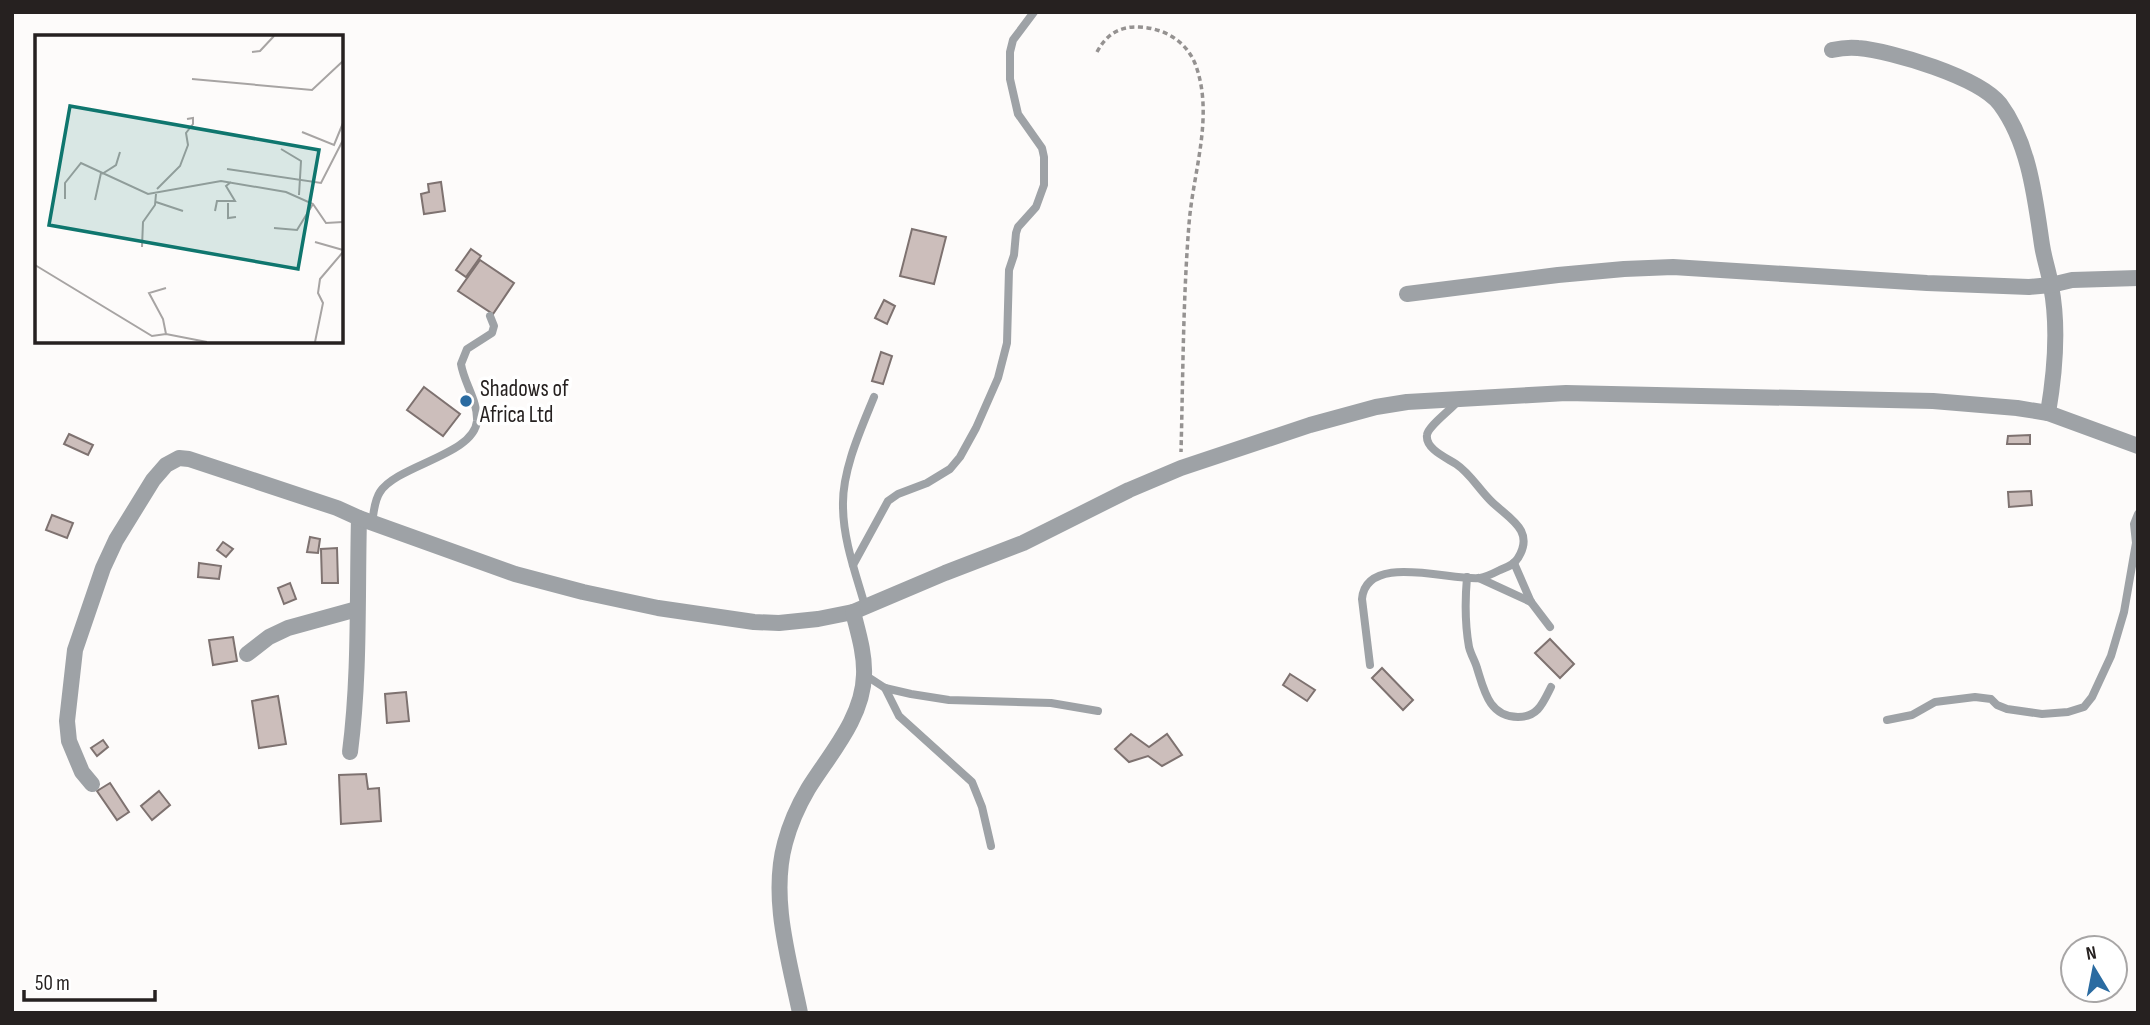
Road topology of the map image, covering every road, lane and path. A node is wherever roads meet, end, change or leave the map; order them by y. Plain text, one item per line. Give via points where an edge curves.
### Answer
1 (1034, 12) edge
2 (1832, 50) dead end
3 (1097, 52) dead end
4 (2138, 278) edge
5 (2051, 285) junction
6 (1407, 294) dead end
7 (489, 316) dead end
8 (874, 397) dead end
9 (1461, 398) junction
10 (2048, 413) junction
11 (2138, 446) edge
12 (1181, 468) junction
13 (2138, 514) edge
14 (365, 521) junction
15 (1514, 563) junction
16 (853, 565) junction
17 (1467, 577) junction
18 (1479, 578) junction
19 (1531, 603) junction
20 (356, 609) junction
21 (859, 609) junction
22 (1550, 627) dead end
23 (247, 654) dead end
24 (1370, 664) dead end
25 (864, 675) junction
26 (1551, 687) dead end
27 (885, 688) junction
28 (1098, 711) dead end
29 (1887, 720) dead end
30 (350, 752) dead end
31 (92, 785) dead end
32 (990, 846) dead end
33 (800, 1013) edge

1 - 16 lane via 1013,40 1010,79 1018,114 1042,148 1044,185 1036,207 1016,233 1007,343 998,377 960,457 932,481 888,501
2 - 5 street via 1860,48 1906,58 1980,86 1997,101 2011,121 2028,167
3 - 12 path via 1108,36 1124,28 1160,30 1189,51 1200,79 1203,115 1189,223
4 - 5 street via 2072,279
5 - 6 street via 1927,283 1673,267 1558,275
5 - 10 street via 2055,347
7 - 14 lane via 492,334 467,349 461,364 474,403 474,431 457,447 393,479 381,490
8 - 16 lane via 857,438 843,502
9 - 10 street via 1566,393 1782,396 1933,401
9 - 12 street via 1376,407
9 - 15 lane via 1430,428 1427,439 1518,524 1524,541
10 - 11 street
12 - 21 street via 1023,543
13 - 29 lane via 2131,578 2111,656 2084,707 2042,714 2007,709 1991,699 1975,697 1935,702 1912,715
14 - 20 street
14 - 21 street via 515,574 658,608 779,623
14 - 31 street via 189,459 166,465 116,540 75,650 68,741
15 - 18 lane
15 - 19 lane
16 - 21 lane
17 - 18 lane
17 - 24 lane via 1386,573 1367,582 1362,599
17 - 26 lane via 1470,650 1490,703 1507,716 1533,715
18 - 19 lane
19 - 22 lane
20 - 23 street via 288,628
20 - 30 street via 356,706
21 - 25 street
25 - 27 lane
25 - 33 street via 860,700 797,809 782,857 781,906
27 - 28 lane via 949,699 1051,703
27 - 32 lane via 899,716 972,782

